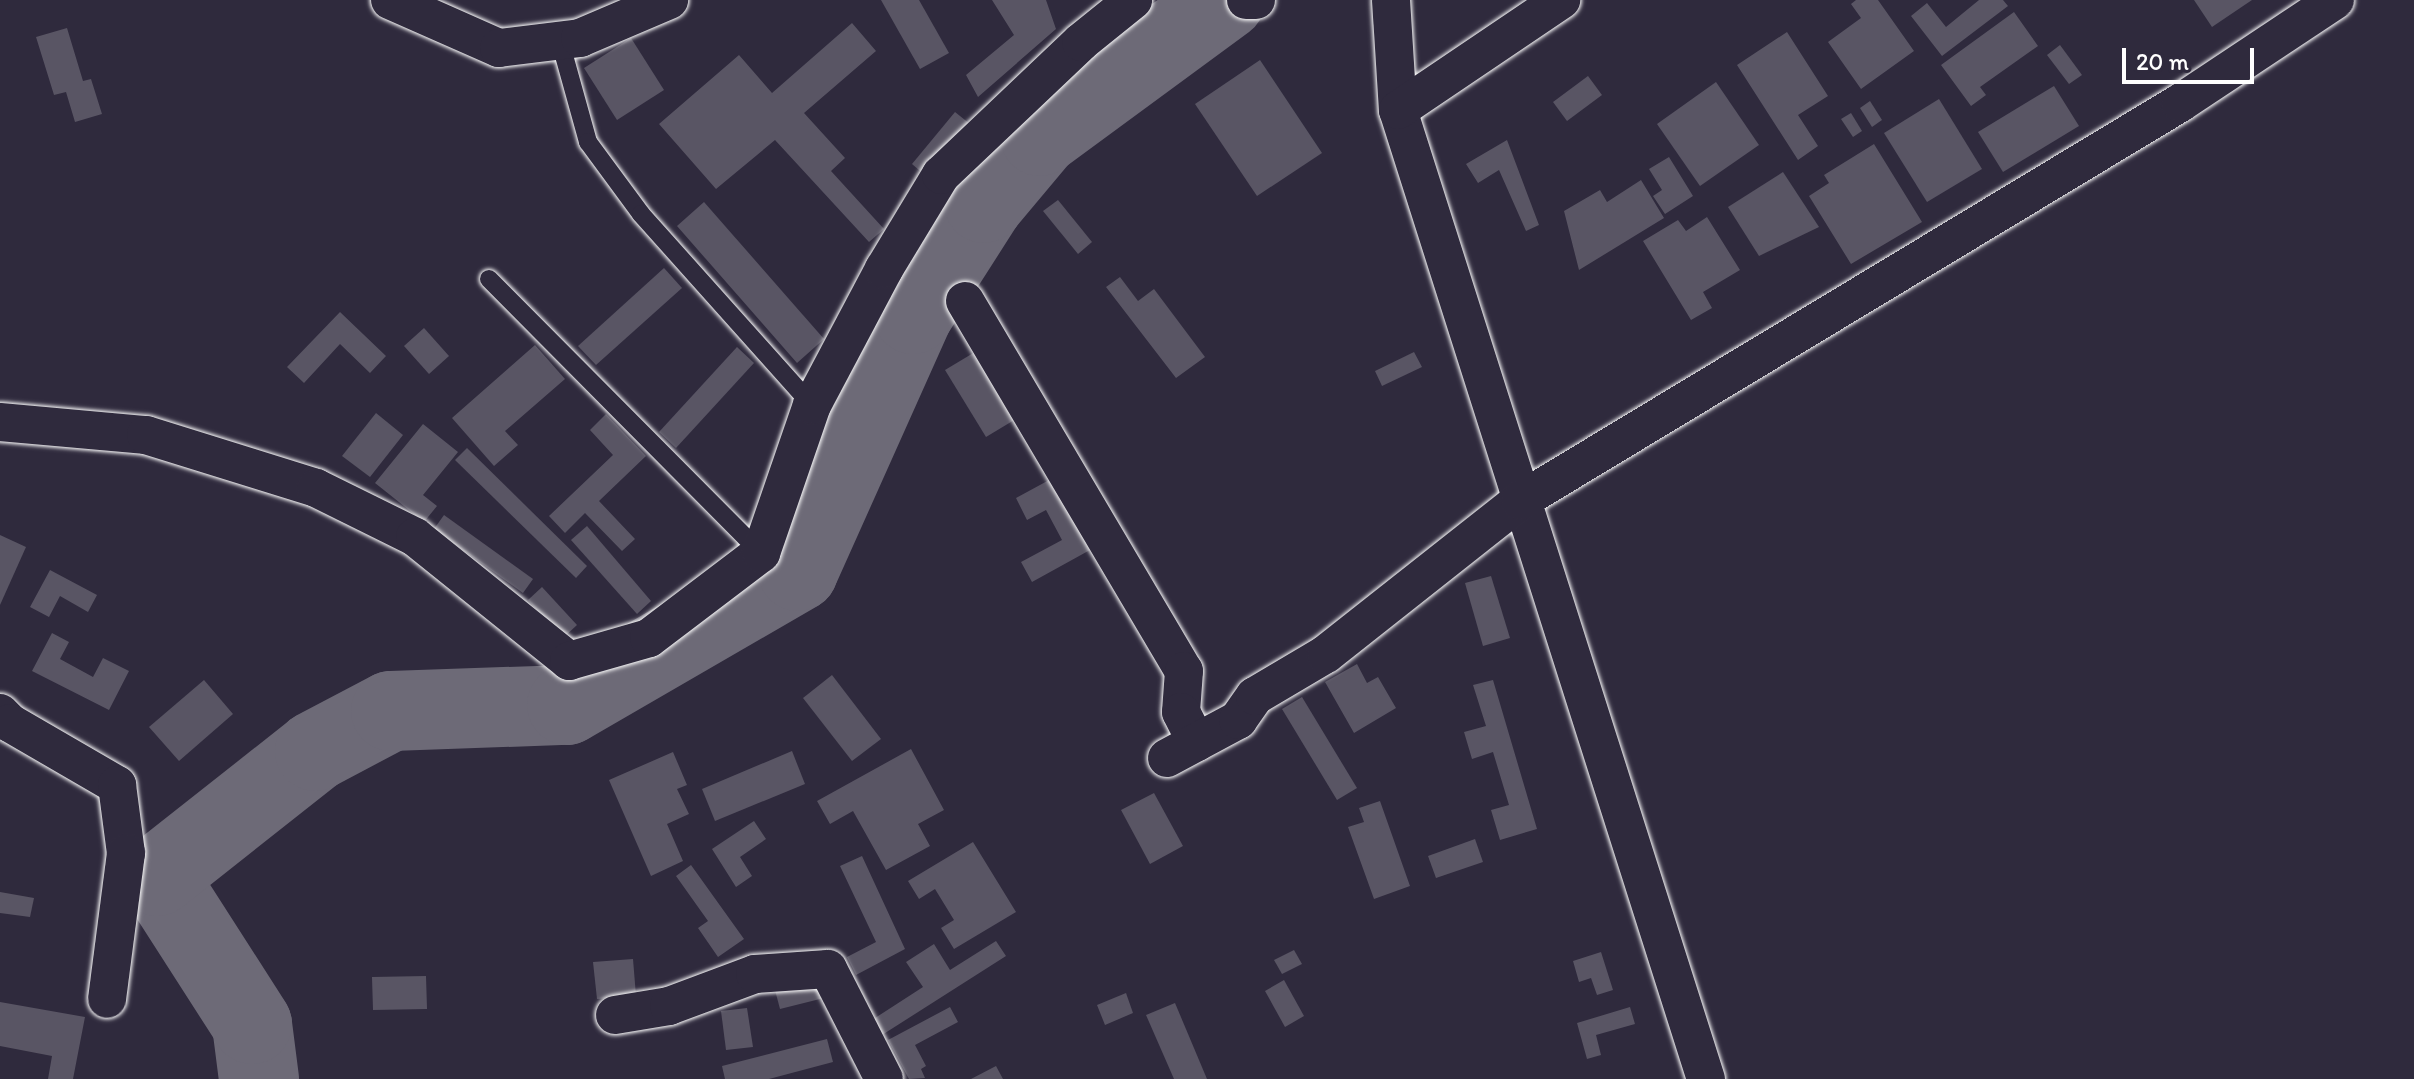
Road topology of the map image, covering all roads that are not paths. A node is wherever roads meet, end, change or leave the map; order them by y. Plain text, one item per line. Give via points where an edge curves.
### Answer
1 (390, 0) edge
2 (669, 0) edge
3 (1133, 0) edge
4 (1246, 0) edge
5 (1256, 0) edge
6 (1391, 0) edge
7 (1561, 0) edge
8 (2335, 0) edge
9 (560, 41) junction
10 (1398, 110) junction
11 (489, 279) dead end
12 (965, 301) dead end
13 (812, 405) junction
14 (0, 422) edge
15 (1520, 501) junction
16 (761, 553) junction
17 (3, 729) edge
18 (107, 999) dead end
19 (615, 1015) dead end
20 (884, 1079) edge
21 (1706, 1079) edge

1 - 9 street via 499,48
2 - 9 street via 580,38
3 - 13 street via 941,175
4 - 5 street
6 - 10 street
7 - 10 street
8 - 15 street via 2180,103
9 - 13 lane via 588,142 641,214
10 - 15 street
11 - 16 lane
12 - 15 street via 1184,671 1181,750 1238,720 1255,696 1326,654
13 - 16 street
14 - 16 street via 146,435 316,488 415,537 569,661 649,638
15 - 21 street
17 - 18 street via 117,785 126,853
19 - 20 street via 669,1006 755,974 828,969

